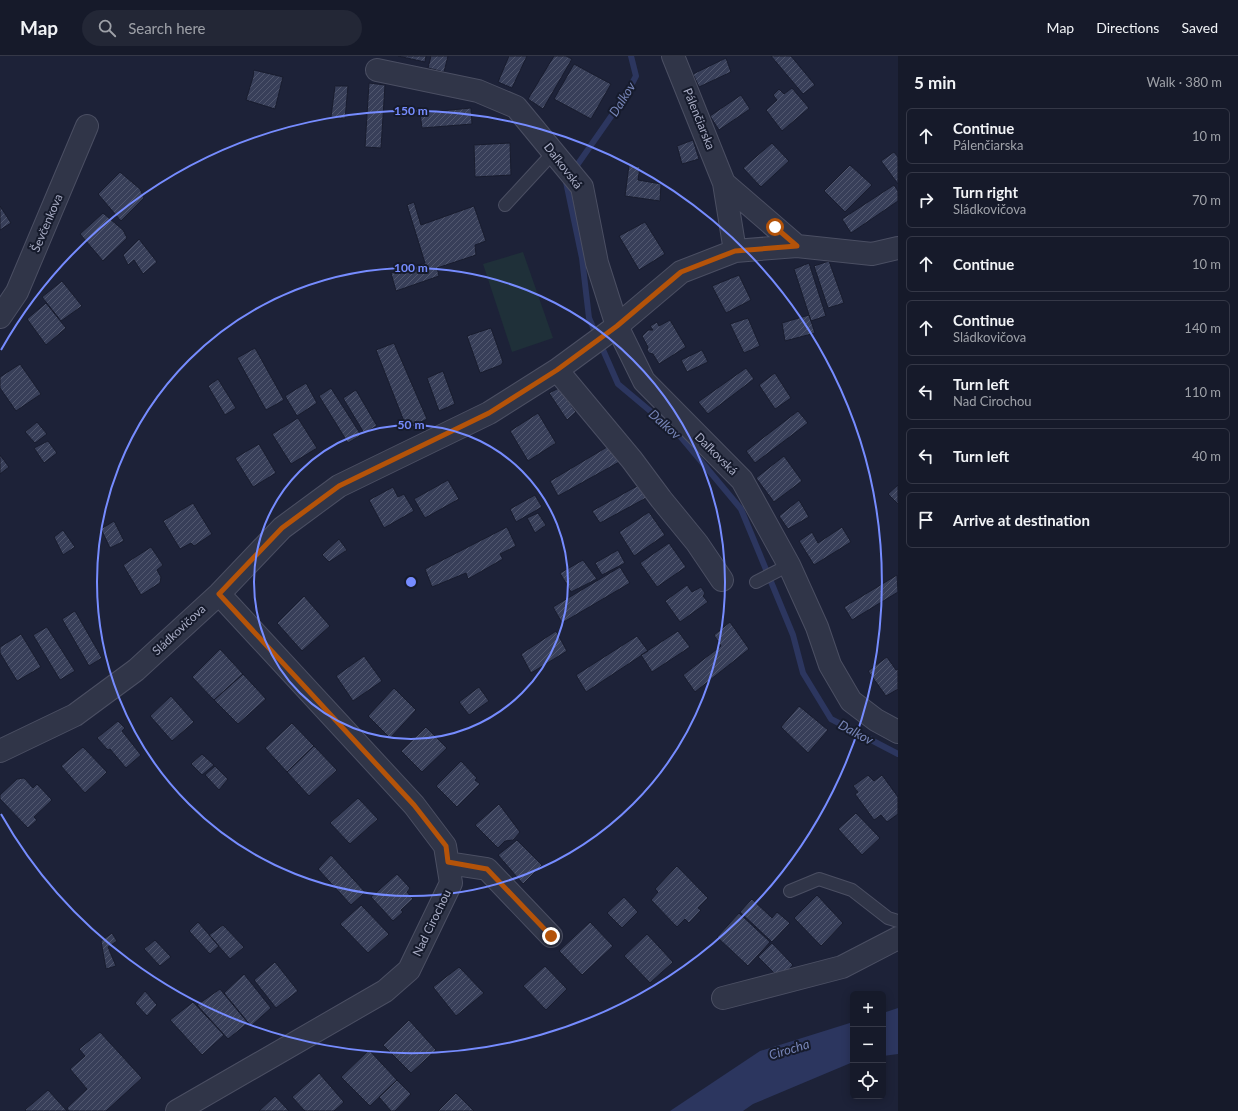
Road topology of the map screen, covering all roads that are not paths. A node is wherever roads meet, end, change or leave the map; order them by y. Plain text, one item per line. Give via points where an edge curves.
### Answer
1 (673, 56) edge
2 (377, 70) dead end
3 (87, 126) dead end
4 (558, 159) junction
5 (724, 183) junction
6 (505, 205) dead end
7 (797, 246) junction
8 (898, 248) edge
9 (735, 251) junction
10 (0, 317) edge
11 (605, 334) junction
12 (557, 370) junction
13 (783, 568) junction
14 (722, 580) dead end
15 (756, 582) dead end
16 (219, 594) junction
17 (898, 732) edge
18 (0, 751) edge
19 (448, 862) junction
20 (790, 891) dead end
21 (898, 921) edge
22 (551, 936) dead end
23 (898, 938) edge
24 (723, 998) dead end
25 (177, 1111) edge

1 - 5 street, Pálenčiarska
2 - 4 street, Daľkovská via 478,91 516,107
3 - 10 street, Ševčenkova via 17,292
4 - 6 lane
4 - 11 street, Daľkovská via 582,187 597,263
5 - 7 street, Pálenčiarska
5 - 9 street, Pálenčiarska
7 - 8 street, Sládkovičova via 872,254
7 - 9 street, Sládkovičova
9 - 11 street, Sládkovičova via 681,272
11 - 12 street, Sládkovičova
11 - 13 street, Daľkovská via 644,381 742,480
12 - 14 street via 632,460 697,543
12 - 16 street, Sládkovičova via 489,413 339,486 282,528
13 - 15 lane
13 - 17 street, Daľkovská via 817,627 830,665 851,701 876,720
16 - 18 street, Sládkovičova via 136,670 75,715
16 - 19 street, Nad Cirochou via 414,805 446,846
19 - 22 street via 487,869
19 - 25 street, Nad Cirochou via 451,884 409,970 385,991
20 - 21 lane via 819,879 852,890 888,918
23 - 24 street via 842,967

